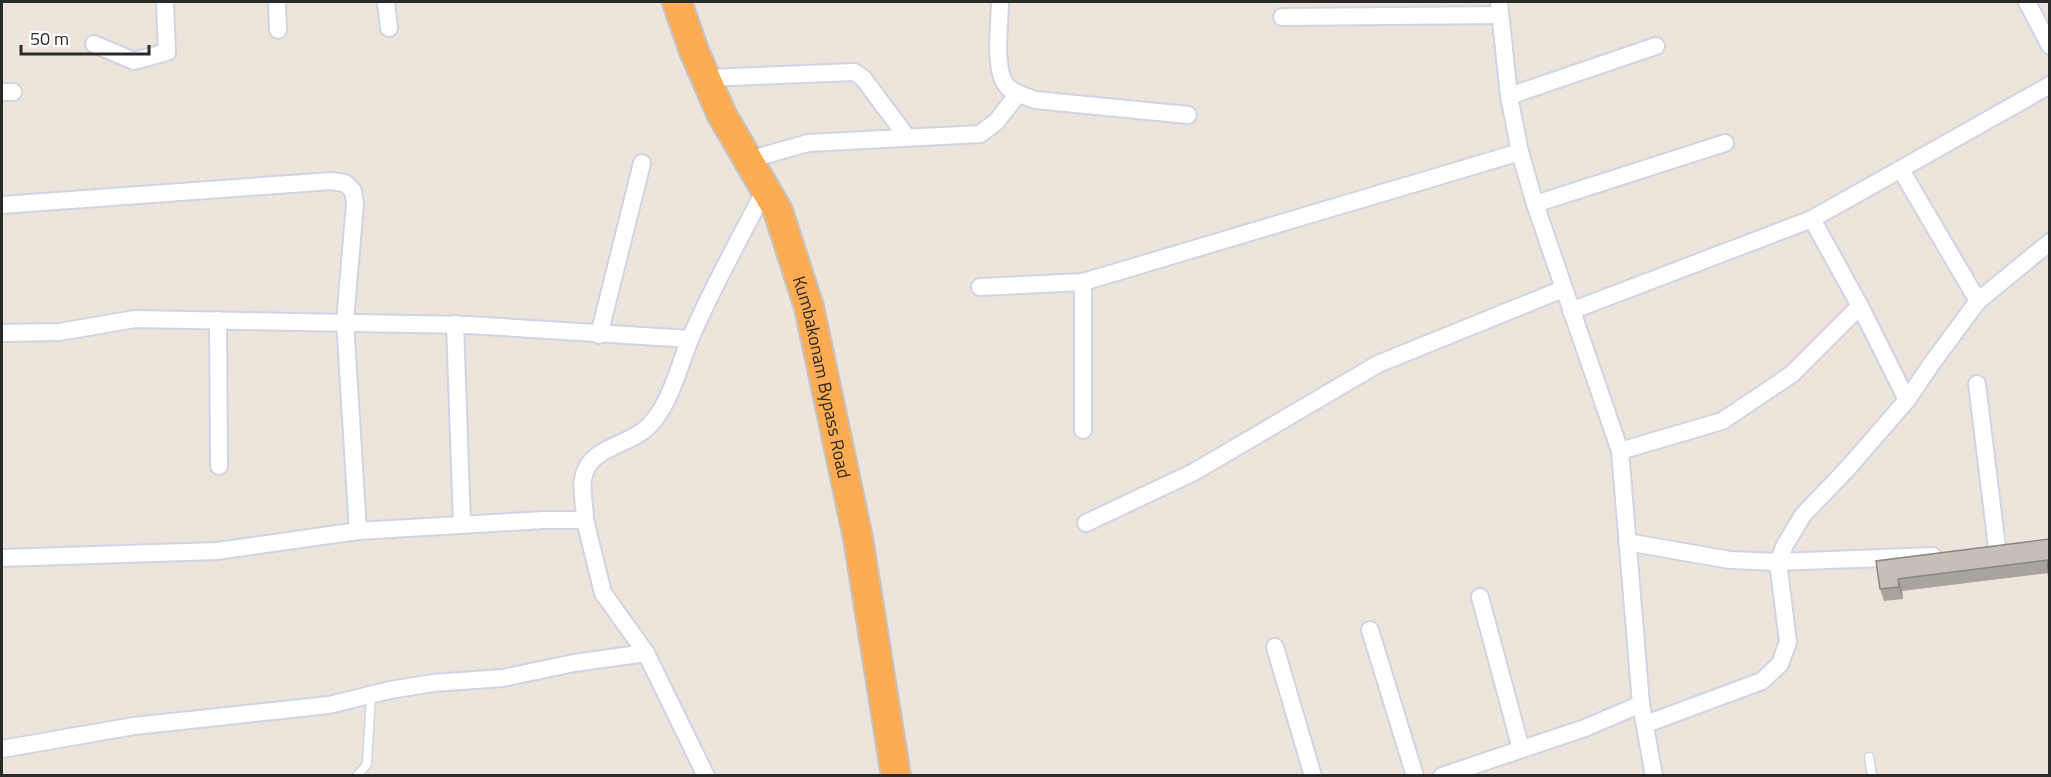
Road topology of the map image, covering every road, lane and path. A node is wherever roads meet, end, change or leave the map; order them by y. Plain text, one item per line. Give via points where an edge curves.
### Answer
1 (165, 2) edge
2 (277, 2) edge
3 (386, 2) edge
4 (677, 2) edge
5 (1000, 2) edge
6 (2027, 2) edge
7 (1499, 8) edge
8 (1282, 17) dead end
9 (389, 28) dead end
10 (278, 30) dead end
11 (94, 45) dead end
12 (1656, 46) dead end
13 (2049, 46) edge
14 (706, 78) junction
15 (2049, 86) edge
16 (1018, 94) junction
17 (1509, 96) junction
18 (1188, 115) dead end
19 (907, 137) junction
20 (1725, 143) dead end
21 (1520, 152) junction
22 (748, 160) junction
23 (642, 163) dead end
24 (1901, 170) junction
25 (765, 190) junction
26 (1535, 204) junction
27 (2, 205) edge
28 (1812, 219) junction
29 (2049, 242) edge
30 (1083, 282) junction
31 (980, 287) dead end
32 (1563, 289) junction
33 (1978, 301) junction
34 (1860, 306) junction
35 (1571, 311) junction
36 (218, 320) junction
37 (345, 321) junction
38 (455, 324) junction
39 (2, 333) edge
40 (599, 334) junction
41 (690, 339) junction
42 (1977, 384) dead end
43 (1907, 400) junction
44 (1083, 430) dead end
45 (1620, 451) junction
46 (219, 466) dead end
47 (585, 520) junction
48 (462, 524) junction
49 (1086, 524) dead end
50 (358, 531) junction
51 (1627, 542) junction
52 (2018, 545) edge
53 (1952, 553) edge
54 (2, 558) edge
55 (1778, 562) junction
56 (1480, 597) dead end
57 (1370, 630) dead end
58 (1275, 647) dead end
59 (646, 653) junction
60 (371, 694) junction
61 (1641, 704) junction
62 (1646, 724) junction
63 (2, 749) edge
64 (1521, 749) junction
65 (1869, 758) dead end
66 (357, 776) edge
67 (706, 776) edge
68 (896, 776) edge
69 (1313, 776) edge
70 (1415, 776) edge
71 (1443, 776) edge
72 (1654, 776) edge
73 (1872, 776) edge

1 - 11 street via 167,52 134,61
2 - 10 street
3 - 9 street
4 - 14 highway, Kumbakonam Bypass Road
5 - 16 street via 999,60 1006,85
6 - 13 street
7 - 8 street
7 - 17 street
12 - 17 street
14 - 19 street via 855,72
14 - 22 highway, Kumbakonam Bypass Road
15 - 24 street
16 - 18 street via 1035,100
16 - 19 street via 996,122 980,134
17 - 21 street
19 - 22 street via 808,143
20 - 26 street
21 - 26 street
21 - 30 street
22 - 25 highway, Kumbakonam Bypass Road
23 - 40 street
24 - 28 street
24 - 33 street
25 - 41 street
25 - 68 highway, Kumbakonam Bypass Road via 778,211 809,307 858,538
26 - 32 street
27 - 37 street via 345,183 353,191 355,204
28 - 34 street
28 - 35 street
29 - 33 street
30 - 31 street
30 - 44 street
32 - 35 street
32 - 49 street via 1378,364 1194,472
33 - 43 street
34 - 43 street
34 - 45 street via 1792,374 1722,421
35 - 45 street
36 - 37 street
36 - 39 street via 135,319 59,332
36 - 46 street
37 - 38 street
37 - 50 street
38 - 40 street
38 - 48 street
40 - 41 street
41 - 47 street via 667,401 653,423 631,440 598,453 590,462 583,482
42 - 52 street via 1991,548
43 - 55 street via 1803,515
45 - 51 street
47 - 48 street
47 - 59 street via 603,593
48 - 50 street
50 - 54 street via 217,551
51 - 55 street via 1730,560
51 - 61 street
53 - 55 street
55 - 62 street via 1788,642 1780,664 1762,681
56 - 64 street
57 - 70 street
58 - 69 street
59 - 60 street via 503,678 433,683
59 - 67 street
60 - 63 street via 329,705 134,726
60 - 66 lane via 367,764
61 - 62 street
61 - 64 street
62 - 72 street
64 - 71 street
65 - 73 lane

